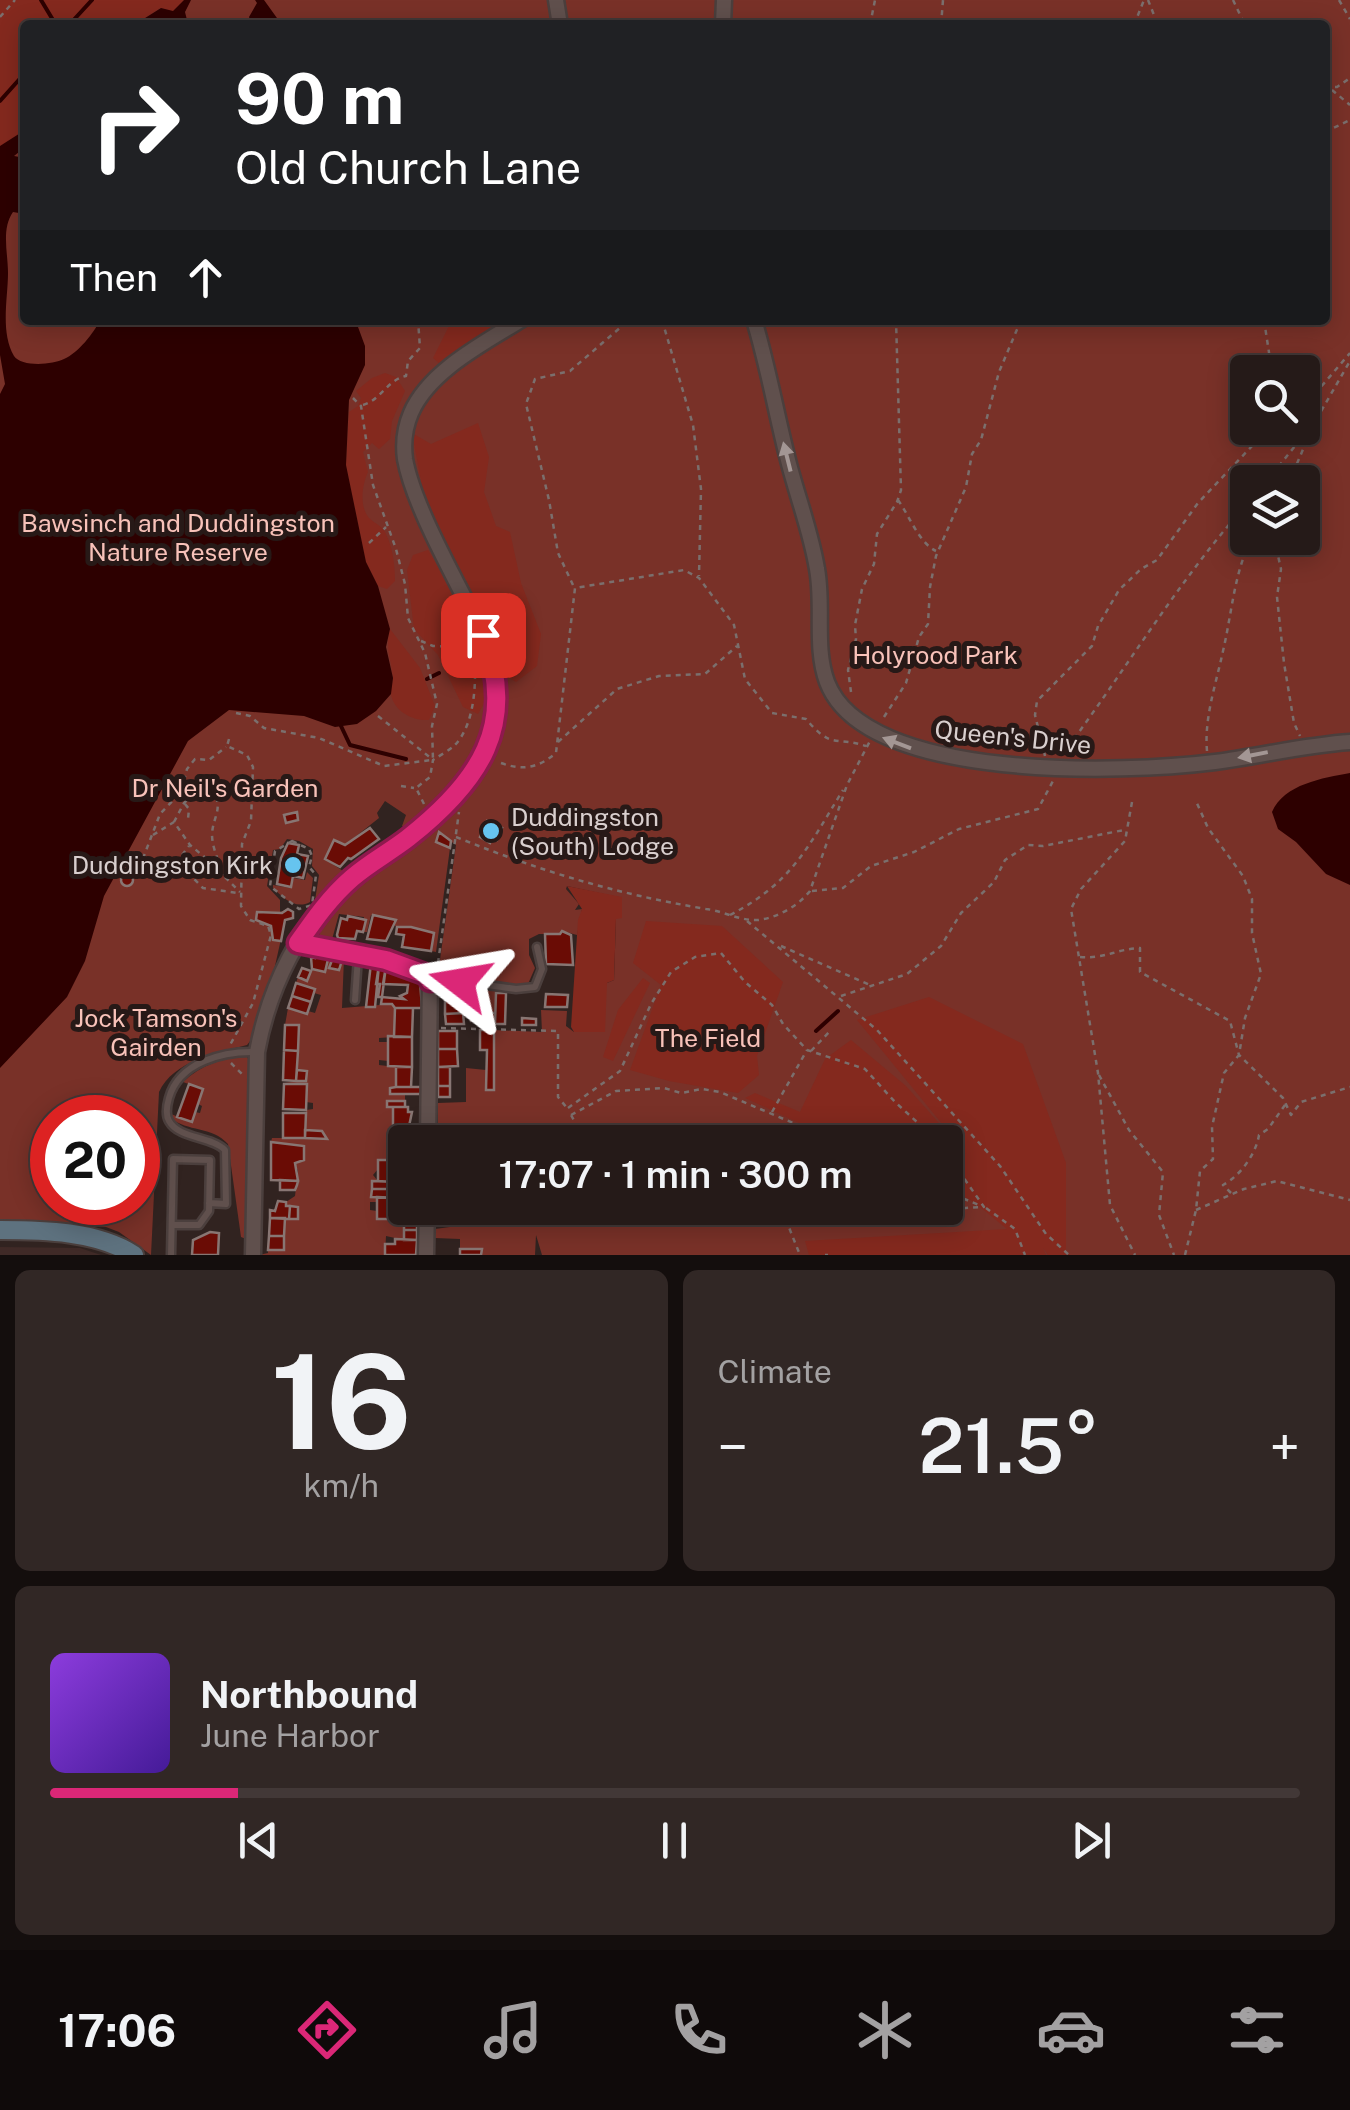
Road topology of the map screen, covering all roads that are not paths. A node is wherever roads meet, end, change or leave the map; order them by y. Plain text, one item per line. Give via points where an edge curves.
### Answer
1 (514, 325) edge
2 (755, 325) edge
3 (483, 635) joint
4 (1350, 742) edge
5 (464, 786) joint
6 (298, 943) junction
7 (537, 948) dead end
8 (358, 956) junction
9 (430, 978) junction
10 (355, 1000) dead end
11 (257, 1052) junction
12 (428, 1125) edge
13 (209, 1204) junction
14 (172, 1225) junction
15 (427, 1225) edge
16 (0, 1230) edge
17 (134, 1255) edge
18 (171, 1255) edge
19 (253, 1255) edge
20 (426, 1255) edge

1 - 3 street via 444,372 411,412 405,434 421,506
4 -> 2 street, Queen's Drive via 1112,769 944,756 876,734 847,712 828,683 817,568
3 - 5 lane via 495,666 497,711 488,745
5 - 6 street via 337,892
6 - 8 street
6 - 11 street via 281,971
7 - 9 lane via 542,969 535,988
8 - 9 street
8 - 10 lane
9 - 12 street
11 - 13 lane via 206,1060 174,1084 168,1102 167,1117 177,1130 226,1150 226,1204
11 - 19 street
13 - 14 lane via 199,1225
13 - 14 lane via 210,1160 173,1159
14 - 18 lane
15 - 20 street
16 - 17 street via 83,1236

